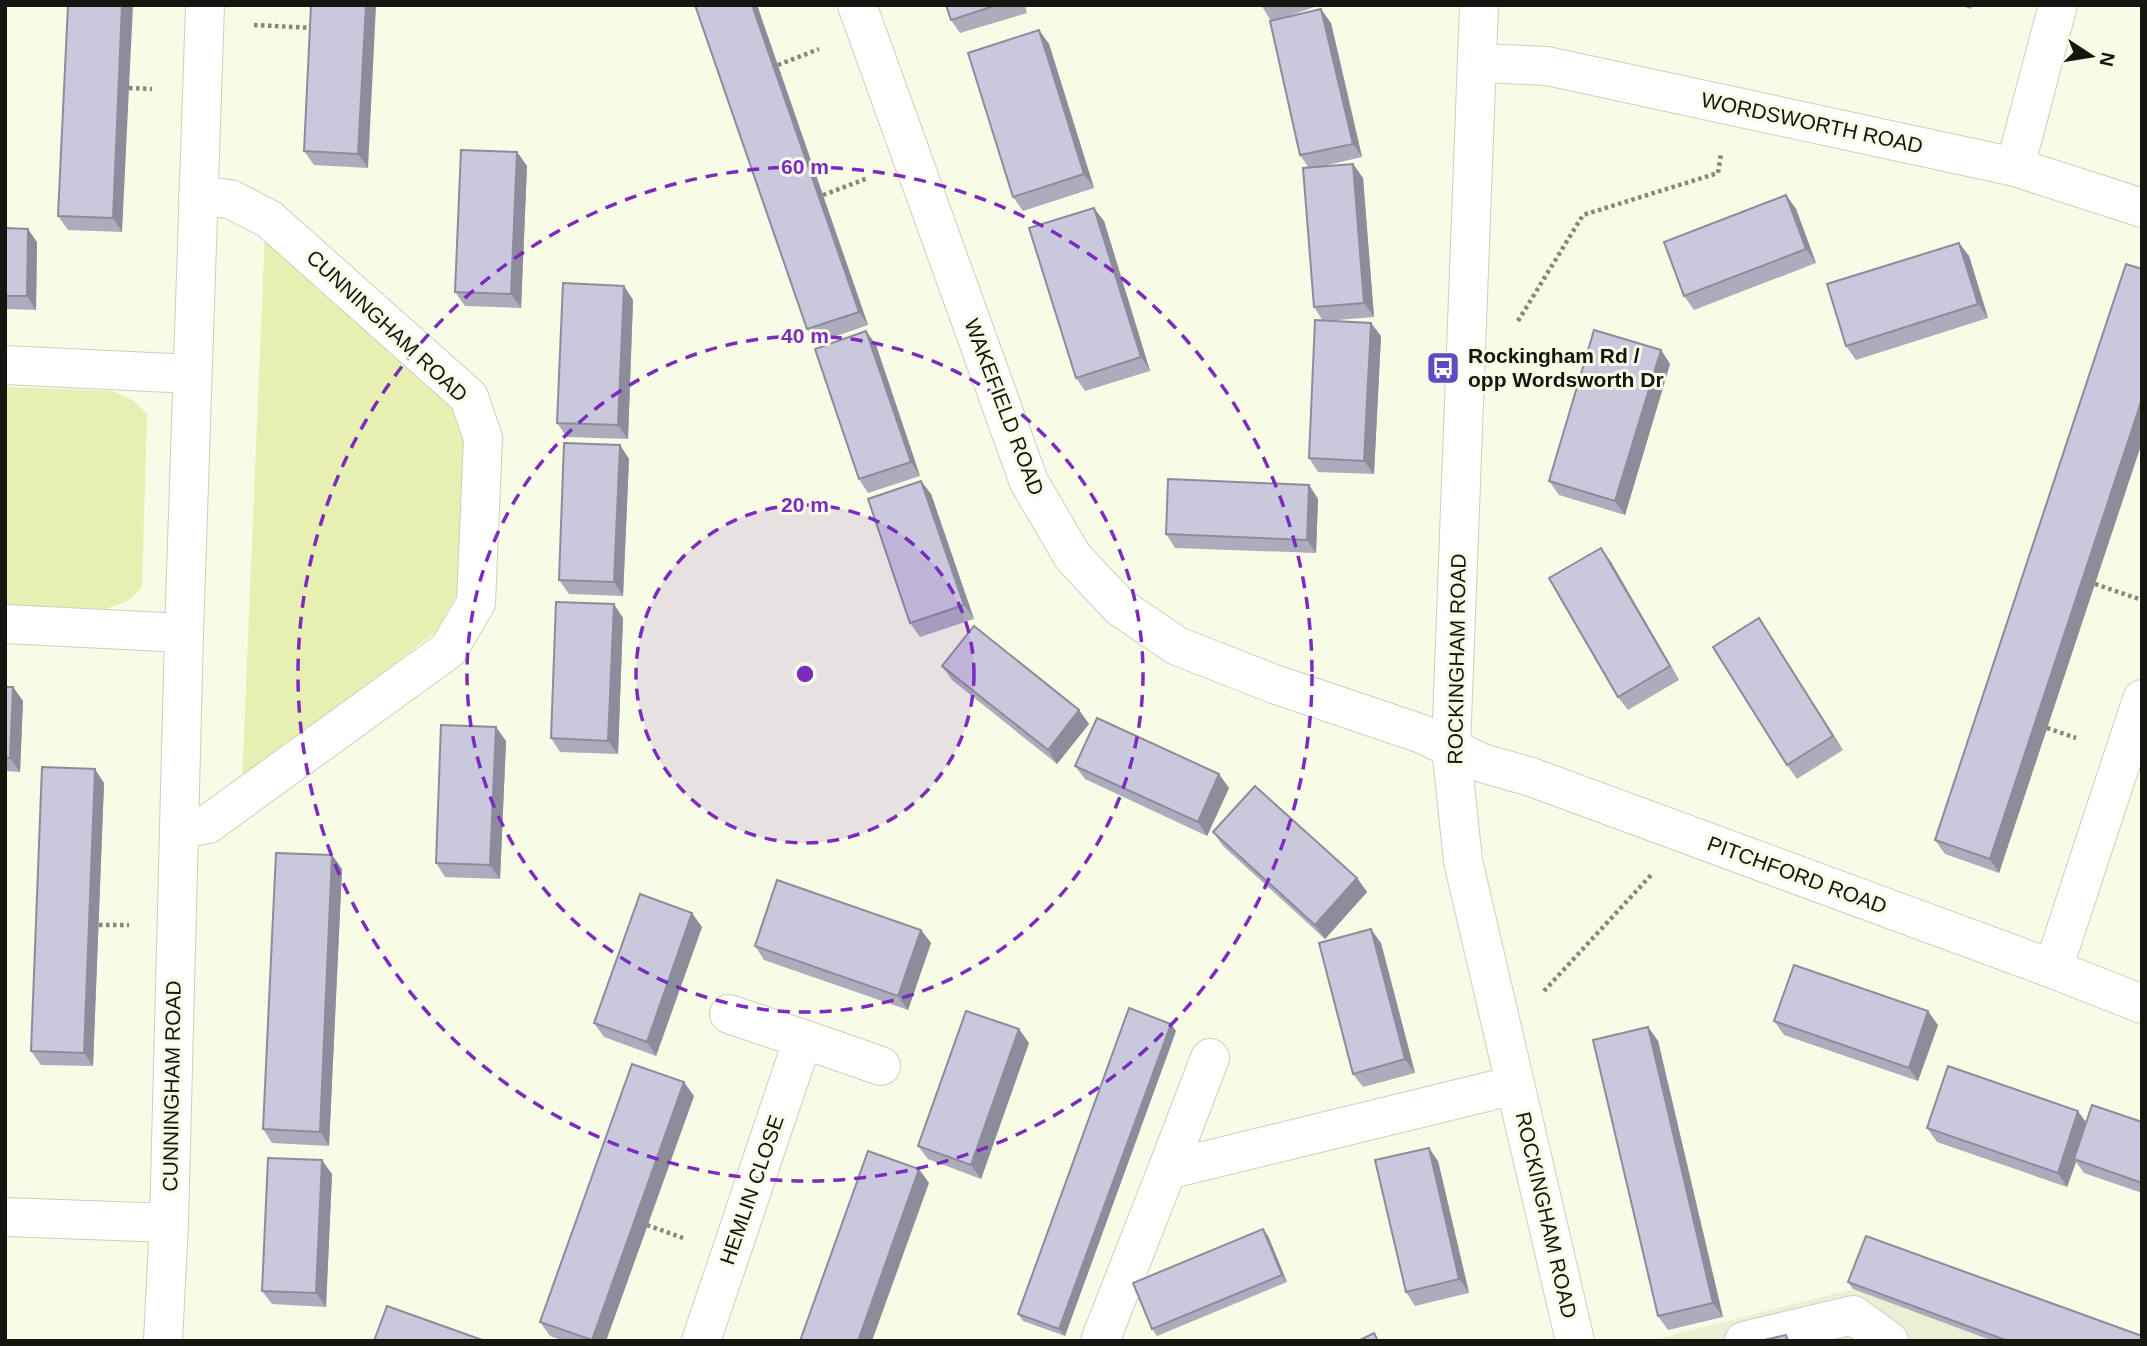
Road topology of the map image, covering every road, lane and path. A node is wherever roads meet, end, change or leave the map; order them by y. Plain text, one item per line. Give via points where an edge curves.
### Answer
1 (857, 5) edge
2 (1479, 5) edge
3 (2058, 5) edge
4 (205, 14) edge
5 (320, 29) edge
6 (1478, 63) junction
7 (1730, 105) junction
8 (2015, 167) junction
9 (198, 196) junction
10 (2142, 208) edge
11 (1468, 332) junction
12 (5, 365) edge
13 (192, 374) junction
14 (2095, 584) dead end
15 (2142, 600) edge
16 (5, 624) edge
17 (184, 633) junction
18 (2142, 699) edge
19 (1451, 747) junction
20 (179, 830) junction
21 (1689, 835) junction
22 (2053, 969) junction
23 (2142, 1004) edge
24 (729, 1014) dead end
25 (1503, 1034) junction
26 (803, 1039) junction
27 (1210, 1058) dead end
28 (881, 1066) dead end
29 (1515, 1085) junction
30 (1167, 1170) junction
31 (5, 1217) edge
32 (169, 1223) junction
33 (163, 1341) edge
34 (701, 1341) edge
35 (1100, 1341) edge
36 (1575, 1341) edge
37 (1744, 1341) edge
38 (1889, 1341) edge

1 - 19 street, WAKEFIELD ROAD via 1028,482 1073,557 1120,607 1177,646
2 - 6 street, ROCKINGHAM ROAD
3 - 8 street
4 - 5 path
4 - 9 street, CUNNINGHAM ROAD
6 - 7 street, WORDSWORTH ROAD via 1547,66
6 - 11 street, ROCKINGHAM ROAD
7 - 8 street, WORDSWORTH ROAD
7 - 11 path via 1718,173 1583,215 1511,332
8 - 10 street, WORDSWORTH ROAD
9 - 13 street, CUNNINGHAM ROAD
9 - 20 street, CUNNINGHAM ROAD via 230,199 270,219 469,397 483,438 476,603 448,650 208,824
11 - 19 street, ROCKINGHAM ROAD
12 - 13 street
13 - 17 street, CUNNINGHAM ROAD
14 - 15 path
16 - 17 street
17 - 20 street, CUNNINGHAM ROAD
18 - 22 street
19 - 21 street, PITCHFORD ROAD
19 - 25 street, ROCKINGHAM ROAD via 1463,861
20 - 32 street, CUNNINGHAM ROAD
21 - 22 street, PITCHFORD ROAD
21 - 25 path
22 - 23 street, PITCHFORD ROAD
24 - 26 street
25 - 29 street, ROCKINGHAM ROAD
26 - 28 street
26 - 34 street, HEMLIN CLOSE
27 - 30 street
29 - 30 street
29 - 36 street, ROCKINGHAM ROAD
30 - 35 street
31 - 32 street
32 - 33 street, CUNNINGHAM ROAD
37 - 38 street via 1853,1315

